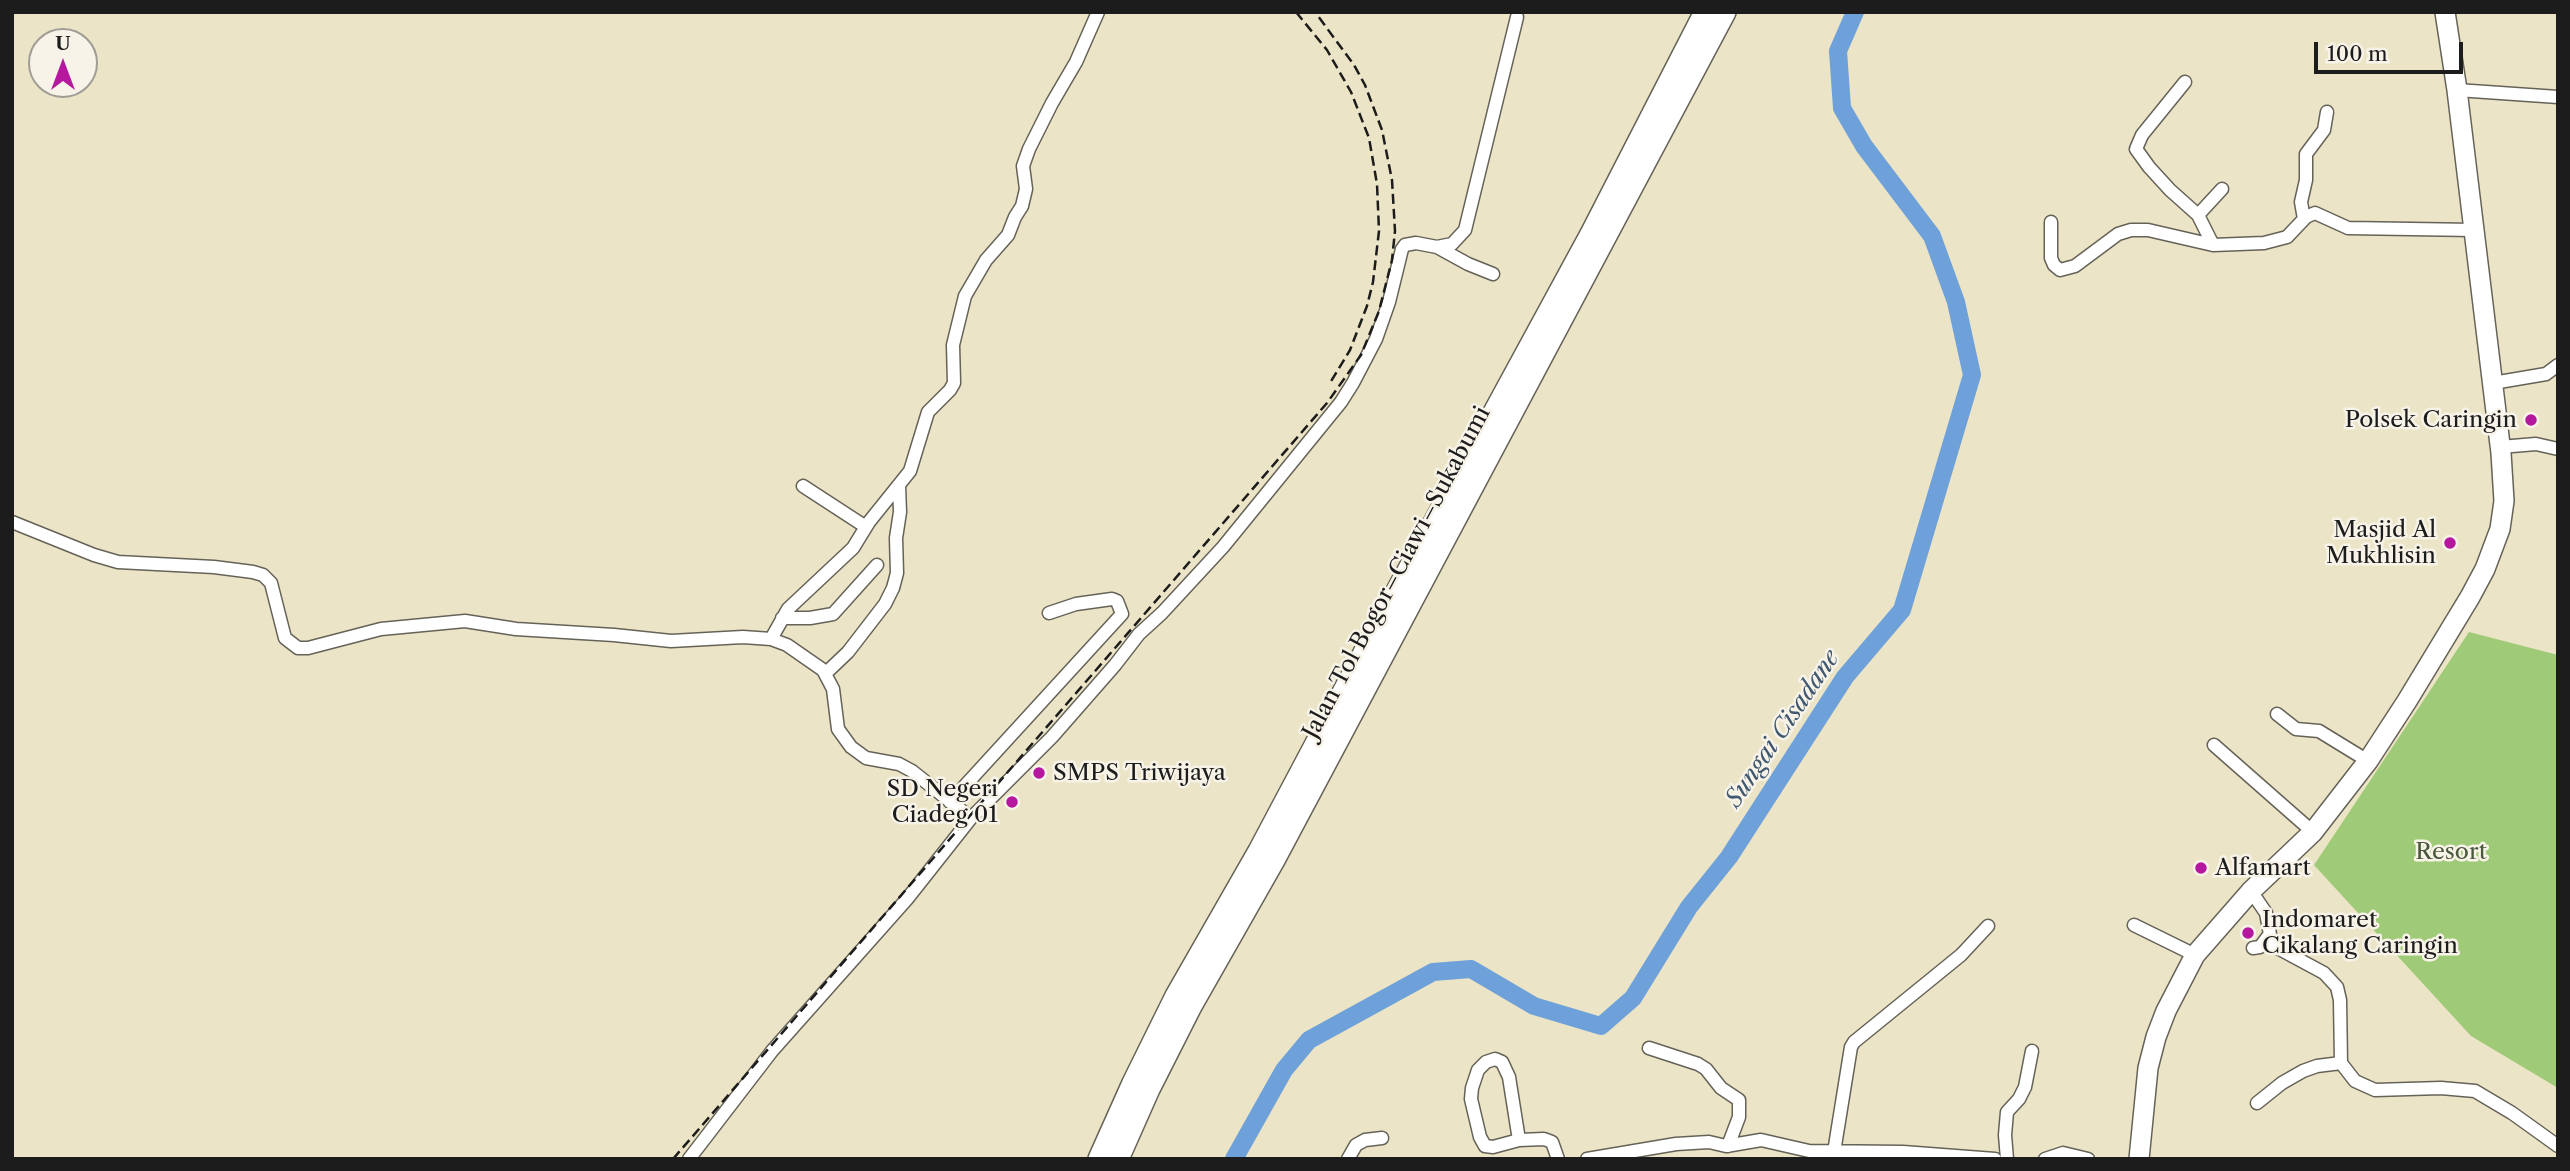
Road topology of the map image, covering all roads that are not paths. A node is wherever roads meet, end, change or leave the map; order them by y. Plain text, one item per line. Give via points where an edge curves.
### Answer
1 (1098, 12) edge
2 (1705, 12) edge
3 (1725, 12) edge
4 (2445, 12) edge
5 (1517, 17) dead end
6 (2185, 82) dead end
7 (2457, 90) junction
8 (2558, 97) edge
9 (2327, 112) dead end
10 (2222, 188) dead end
11 (2198, 215) junction
12 (2304, 219) junction
13 (2051, 222) dead end
14 (2474, 230) junction
15 (2213, 245) junction
16 (1437, 247) junction
17 (1493, 274) dead end
18 (2558, 365) edge
19 (2493, 383) junction
20 (2500, 447) junction
21 (2558, 449) edge
22 (803, 486) dead end
23 (899, 486) junction
24 (12, 522) edge
25 (866, 527) junction
26 (877, 565) dead end
27 (1049, 613) dead end
28 (782, 618) junction
29 (771, 639) junction
30 (827, 673) junction
31 (2277, 714) dead end
32 (2214, 746) dead end
33 (2368, 761) junction
34 (950, 802) junction
35 (971, 818) junction
36 (2313, 832) junction
37 (2251, 891) junction
38 (2134, 925) dead end
39 (1988, 926) dead end
40 (2269, 935) junction
41 (2253, 948) dead end
42 (2195, 955) junction
43 (1649, 1048) dead end
44 (2032, 1051) dead end
45 (2342, 1063) junction
46 (2258, 1103) dead end
47 (1382, 1138) dead end
48 (1519, 1140) junction
49 (1728, 1146) junction
50 (2558, 1146) edge
51 (1834, 1152) junction
52 (689, 1159) edge
53 (1099, 1159) edge
54 (1118, 1159) edge
55 (1348, 1159) edge
56 (1558, 1159) edge
57 (1587, 1159) edge
58 (1995, 1159) edge
59 (2007, 1159) edge
60 (2045, 1159) edge
61 (2088, 1159) edge
62 (2139, 1159) edge

1 - 23 street via 1028,149 1023,166 1024,202 1008,235 986,260 965,296 953,345 954,383 928,412 912,466
2 - 53 highway, Jalan Tol Bogor–Ciawi–Sukabumi via 1259,851 1176,996
3 - 54 highway, Jalan Tol Bogor–Ciawi–Sukabumi via 1191,1006
4 - 7 highway
5 - 16 street via 1465,230 1452,244
6 - 11 street via 2136,149
7 - 8 street
7 - 14 highway
9 - 12 street via 2324,130 2306,154 2301,202
10 - 11 street
11 - 15 street
12 - 14 street via 2319,214 2354,229
12 - 15 street via 2278,241
13 - 15 street via 2052,258 2060,270 2075,266 2127,231 2148,230
14 - 19 highway
16 - 17 street
16 - 35 street via 1405,245 1382,322 1341,402 1223,547 1139,634 1052,737
18 - 19 street via 2546,374
19 - 20 highway
20 - 21 street via 2536,444
20 - 33 highway via 2503,510 2485,569
22 - 25 street
23 - 25 street
23 - 30 street via 893,588 848,652
24 - 29 street via 118,562 204,566 263,575 271,583 283,632 298,648 382,629 465,621 671,641
25 - 28 street via 848,554 801,594
26 - 28 street via 833,614
27 - 34 street via 1112,599 1122,614
28 - 29 street
29 - 30 street
30 - 34 street via 838,729 851,747 866,758 905,767
31 - 33 street via 2296,729 2319,731
32 - 36 street
33 - 36 highway
34 - 35 street
35 - 52 street via 907,899 772,1051
36 - 37 highway
37 - 40 street via 2266,913
37 - 42 highway
38 - 42 street
39 - 51 street via 1961,955 1854,1042
40 - 41 street via 2260,947
40 - 45 street via 2275,947 2324,973 2337,987
42 - 62 highway via 2156,1037 2148,1068
43 - 49 street via 1698,1064 1739,1100 1741,1109
44 - 59 street via 2025,1087 2007,1112
45 - 46 street via 2295,1075
45 - 50 street via 2355,1081 2368,1088 2480,1093
47 - 55 street via 1356,1145
48 - 48 street via 1510,1077 1502,1062 1486,1062 1478,1069 1472,1088 1472,1111 1480,1137 1485,1146 1493,1147
48 - 56 street via 1552,1142
49 - 51 street via 1767,1140
49 - 57 street via 1696,1142
51 - 58 street
60 - 61 street via 2063,1153

